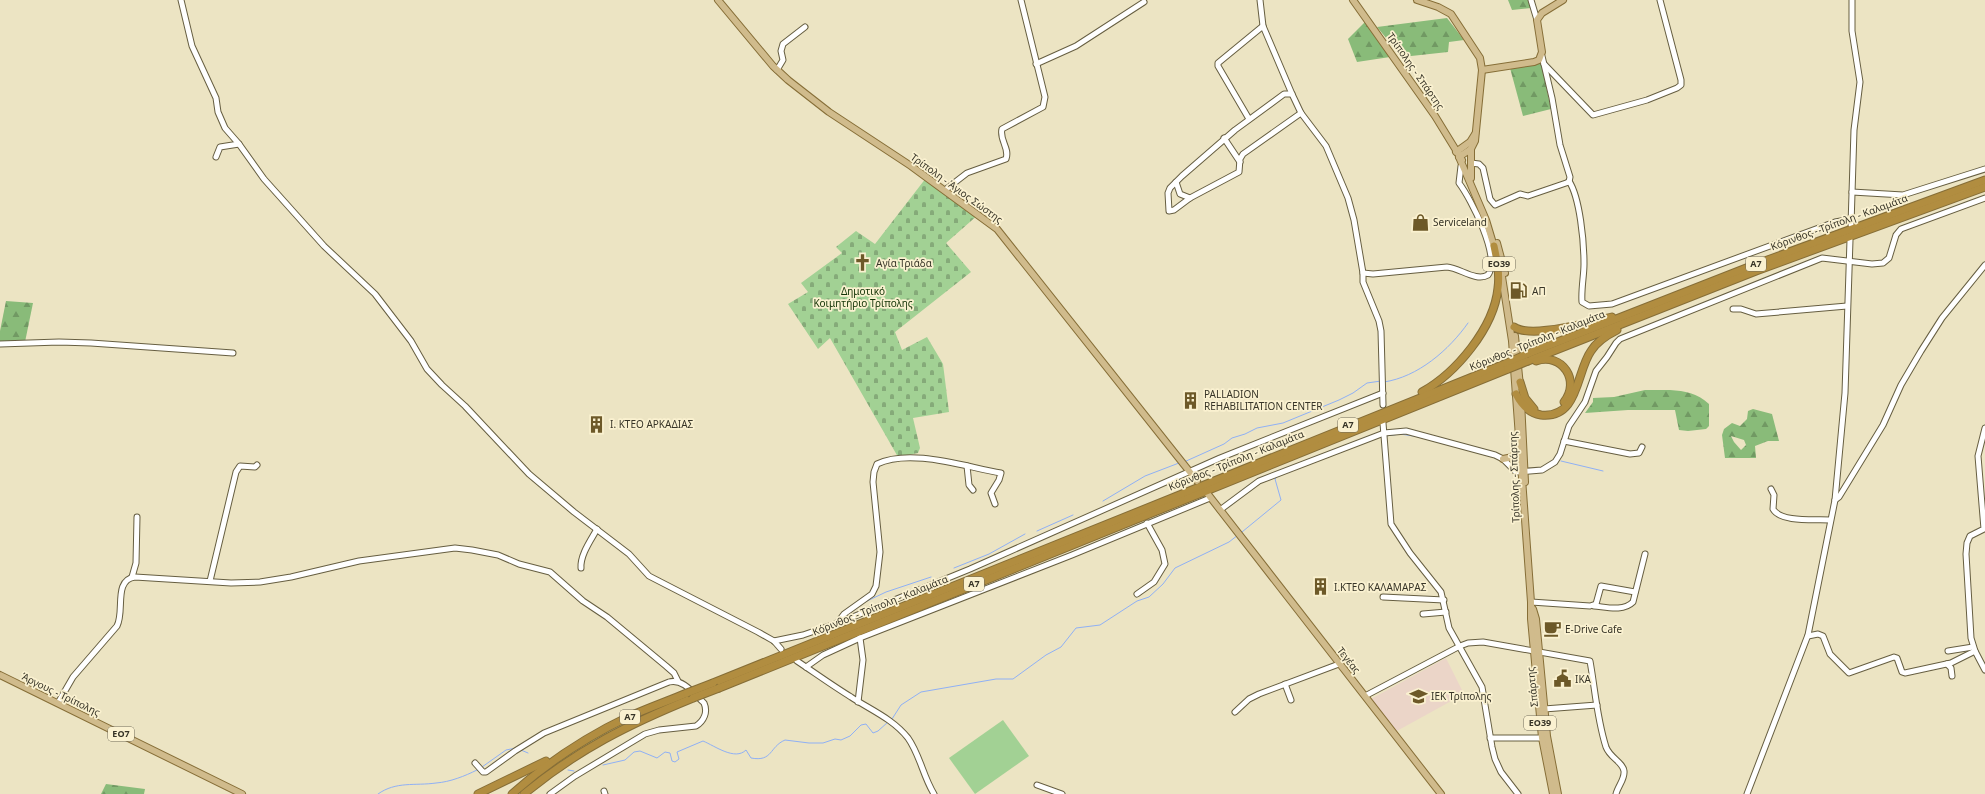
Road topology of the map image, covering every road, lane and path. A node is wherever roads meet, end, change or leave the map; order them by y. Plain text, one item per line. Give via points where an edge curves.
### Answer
1 (180, 0) edge
2 (718, 0) edge
3 (1021, 0) edge
4 (1260, 0) edge
5 (1353, 0) edge
6 (1417, 0) edge
7 (1531, 0) edge
8 (1563, 0) edge
9 (1660, 0) edge
10 (1852, 0) edge
11 (1144, 2) dead end
12 (1537, 20) junction
13 (1263, 26) junction
14 (805, 27) dead end
15 (1542, 56) junction
16 (1036, 64) junction
17 (1544, 64) junction
18 (777, 70) junction
19 (1482, 70) junction
20 (1292, 94) junction
21 (1301, 113) junction
22 (1249, 119) junction
23 (1476, 133) junction
24 (1224, 138) junction
25 (239, 144) junction
26 (1464, 147) junction
27 (1471, 149) junction
28 (1458, 154) junction
29 (216, 157) dead end
30 (1240, 162) junction
31 (1471, 163) junction
32 (1461, 164) junction
33 (1985, 169) edge
34 (1460, 178) junction
35 (1470, 178) junction
36 (1985, 180) edge
37 (1569, 181) junction
38 (1176, 182) junction
39 (1985, 187) edge
40 (945, 190) junction
41 (1852, 192) junction
42 (1190, 198) junction
43 (1985, 198) edge
44 (1850, 240) dead end
45 (1494, 246) junction
46 (1849, 261) junction
47 (1985, 268) edge
48 (1363, 273) junction
49 (1649, 306) junction
50 (1847, 306) junction
51 (1733, 309) dead end
52 (1638, 318) junction
53 (1514, 327) junction
54 (0, 344) edge
55 (233, 353) dead end
56 (1528, 360) junction
57 (1507, 366) junction
58 (1520, 382) junction
59 (1383, 393) junction
60 (1516, 394) junction
61 (1403, 403) junction
62 (1521, 403) junction
63 (1383, 405) dead end
64 (1383, 423) dead end
65 (1985, 428) edge
66 (1384, 434) junction
67 (1564, 440) junction
68 (1518, 444) junction
69 (1642, 447) dead end
70 (1503, 459) junction
71 (257, 465) dead end
72 (967, 466) junction
73 (1190, 472) junction
74 (1522, 473) junction
75 (1197, 481) dead end
76 (1771, 489) dead end
77 (973, 490) dead end
78 (1209, 495) joint
79 (1835, 500) junction
80 (994, 504) dead end
81 (1220, 510) junction
82 (137, 517) dead end
83 (1830, 520) junction
84 (1147, 523) junction
85 (1526, 528) joint
86 (596, 529) junction
87 (1645, 554) dead end
88 (581, 568) dead end
89 (132, 577) junction
90 (210, 581) junction
91 (1635, 592) junction
92 (1137, 594) dead end
93 (1383, 597) dead end
94 (1444, 600) junction
95 (1531, 602) junction
96 (1594, 606) junction
97 (1446, 612) junction
98 (1423, 614) dead end
99 (838, 623) junction
100 (1808, 636) junction
101 (860, 638) junction
102 (774, 641) junction
103 (1460, 646) junction
104 (781, 649) dead end
105 (1974, 649) junction
106 (1536, 651) junction
107 (1948, 651) dead end
108 (797, 661) dead end
109 (1340, 664) junction
110 (1947, 664) junction
111 (806, 667) junction
112 (1985, 670) edge
113 (0, 675) edge
114 (1952, 676) dead end
115 (678, 681) junction
116 (1286, 684) junction
117 (716, 685) junction
118 (690, 696) junction
119 (1365, 696) junction
120 (1291, 700) dead end
121 (858, 702) junction
122 (58, 703) junction
123 (1597, 705) junction
124 (1544, 709) junction
125 (1235, 712) dead end
126 (1490, 738) junction
127 (1542, 738) junction
128 (575, 746) junction
129 (476, 764) dead end
130 (559, 767) junction
131 (1038, 786) dead end
132 (242, 794) edge
133 (478, 794) edge
134 (512, 794) edge
135 (524, 794) edge
136 (531, 794) edge
137 (550, 794) edge
138 (934, 794) edge
139 (1062, 794) edge
140 (1441, 794) edge
141 (1517, 794) edge
142 (1553, 794) edge
143 (1558, 794) edge
144 (1616, 794) edge
145 (1747, 794) edge

1 - 25 street via 192,46 216,98 220,118
2 - 18 main road, Τρίπολη - Άγιος Σώστης
3 - 16 street
4 - 13 street
5 - 28 main road, Τρίπολης - Σπάρτης / ΕΟ39 via 1435,116
6 - 19 main road via 1444,9 1454,18 1477,53
7 - 12 street
8 - 12 main road
9 - 17 street via 1682,80 1677,88 1647,100 1593,115
10 - 41 street via 1852,31 1860,82 1854,130
11 - 16 street via 1076,46
12 - 15 main road
13 - 20 street
13 - 22 street via 1218,63
14 - 18 street via 783,44 782,60
15 - 17 street
15 - 19 main road via 1534,62
16 - 40 street via 1045,102 1038,111 1002,129 1006,159 967,173
17 - 37 street
18 - 40 main road, Τρίπολη - Άγιος Σώστης via 830,112
19 - 23 main road
20 - 21 street
20 - 22 street via 1284,94
21 - 30 street via 1248,150 1241,156
21 - 48 street via 1326,146 1348,198
22 - 24 street
23 - 26 main road
23 - 27 main road
24 - 30 street
24 - 38 street
25 - 29 street via 220,147
25 - 86 street via 268,184 324,246 375,294 442,385 529,474
26 - 27 main road
26 - 28 main road
27 - 28 main road
27 - 31 main road
28 - 32 main road, Τρίπολης - Σπάρτης / ΕΟ39
28 - 35 main road, Τρίπολης - Σπάρτης / ΕΟ39
30 - 42 street via 1241,169 1237,173
31 - 35 main road
31 - 37 street via 1479,164 1483,168 1490,200 1495,204 1520,194 1528,196
32 - 34 street
32 - 35 main road, Τρίπολης - Σπάρτης / ΕΟ39
33 - 41 street via 1904,195
34 - 35 street
34 - 48 street via 1459,184 1469,197 1489,249 1492,263 1488,275 1476,277 1446,267
35 - 45 main road, Τρίπολης - Σπάρτης / ΕΟ39
35 - 53 main road, Τρίπολης - Σπάρτης / ΕΟ39 via 1499,248
36 - 49 highway, Κόρινθος - Τρίπολη - Καλαμάτα / Α7
37 - 41 street via 1576,197 1581,235 1584,263 1582,302 1588,306 1612,304 1835,222 1851,222
38 - 42 street via 1180,194
38 - 42 street via 1168,193 1169,211
39 - 52 highway, Κόρινθος - Τρίπολη - Καλαμάτα / Α7 via 1756,271
40 - 73 main road, Τρίπολη - Άγιος Σώστης via 995,227 1006,239
43 - 46 street via 1902,229 1896,236 1889,258 1882,263
44 - 46 street
45 - 60 main road, Τρίπολης - Σπάρτης / ΕΟ39 via 1508,314
45 - 61 highway via 1498,273 1497,296 1477,340 1444,378
46 - 50 street
46 - 67 street via 1830,257 1818,259 1617,341 1596,371 1585,402 1569,426
47 - 79 street via 1942,318 1905,378 1864,458
48 - 59 street via 1363,282 1380,328
49 - 53 highway via 1546,330 1526,332
49 - 56 highway, Κόρινθος - Τρίπολη - Καλαμάτα / Α7
50 - 51 street via 1756,314
50 - 79 street via 1845,393
52 - 56 highway, Κόρινθος - Τρίπολη - Καλαμάτα / Α7
52 - 62 highway via 1606,335 1591,350 1581,370 1575,394 1570,403 1562,409 1551,414 1540,414
53 - 58 main road, Τρίπολης - Σπάρτης / ΕΟ39
54 - 55 street via 90,343
56 - 57 highway, Κόρινθος - Τρίπολη - Καλαμάτα / Α7, bridge
56 - 57 highway, Κόρινθος - Τρίπολη - Καλαμάτα / Α7, bridge via 1518,365
56 - 58 highway via 1549,360 1564,367 1571,381 1568,397 1552,409 1538,410 1528,403
57 - 61 highway, Κόρινθος - Τρίπολη - Καλαμάτα / Α7
57 - 117 highway, Κόρινθος - Τρίπολη - Καλαμάτα / Α7
58 - 62 main road, Τρίπολης - Σπάρτης / ΕΟ39
59 - 63 street
59 - 73 street
60 - 62 highway
60 - 68 main road, Τρίπολης - Σπάρτης / ΕΟ39
61 - 117 highway, Κόρινθος - Τρίπολη - Καλαμάτα / Α7
62 - 74 main road, Τρίπολης - Σπάρτης / ΕΟ39
64 - 66 street
65 - 105 street via 1978,456 1984,529 1970,536 1966,550 1969,614
66 - 70 street via 1406,431 1484,451
66 - 81 street via 1259,481
66 - 94 street via 1391,524 1441,592
67 - 69 street via 1630,454 1639,453
67 - 74 street via 1560,454 1551,465 1542,470
68 - 70 main road via 1513,457
68 - 74 main road, Τρίπολης - Σπάρτης / ΕΟ39
70 - 74 street via 1514,472
71 - 90 street via 240,466 236,472
72 - 77 street via 969,485
72 - 80 street via 1001,473 991,493
72 - 99 street via 918,458 881,463 876,466 874,490 880,552 877,580 872,594 844,614
73 - 75 main road, Τρίπολη - Άγιος Σώστης
73 - 99 street via 970,569
74 - 85 main road, Τρίπολης - Σπάρτης / ΕΟ39
76 - 83 street via 1774,495 1773,509 1778,515 1789,519
78 - 81 main road
78 - 84 street
79 - 83 street
81 - 109 main road, Τεγέας
82 - 89 street via 136,563
83 - 100 street
84 - 92 street via 1162,550 1165,564 1154,582
84 - 101 street
85 - 95 main road, Σπάρτης / ΕΟ39
86 - 88 street via 586,548
86 - 102 street via 629,554 654,579 692,596
87 - 91 street
89 - 90 street
89 - 122 street via 122,586 121,617 117,626 73,678
90 - 115 street via 260,582 359,561 455,548 498,555 519,564 550,572 666,666
91 - 96 street via 1630,606
91 - 96 street via 1601,586
93 - 94 street
94 - 97 street
95 - 96 street
95 - 106 main road, Σπάρτης / ΕΟ39 via 1536,619
97 - 98 street
97 - 103 street via 1449,628
99 - 102 street via 803,635
100 - 110 street via 1823,636 1830,654 1850,673 1894,658 1904,673
100 - 145 street
101 - 111 street via 823,655
101 - 121 street via 862,660
102 - 104 street
103 - 106 street via 1483,642
103 - 119 street
103 - 126 street via 1482,688
105 - 107 street
105 - 110 street via 1961,660
105 - 112 street
106 - 123 street via 1590,661
106 - 124 main road, Σπάρτης / ΕΟ39
106 - 127 main road, Σπάρτης / ΕΟ39
108 - 111 street
109 - 116 street
109 - 119 main road, Τεγέας
110 - 114 street via 1951,668
111 - 121 street
113 - 122 main road, Άργους - Τρίπολης / ΕΟ7
115 - 129 street via 669,682 544,733 486,772
115 - 137 street via 704,703 705,715 700,724 692,728 659,730 645,734 574,776
116 - 120 street
116 - 125 street via 1249,699
117 - 118 highway, Κόρινθος - Τρίπολη - Καλαμάτα / Α7, bridge
118 - 128 highway, Κόρινθος - Τρίπολη - Καλαμάτα / Α7 via 635,714
118 - 130 highway, Κόρινθος - Τρίπολη - Καλαμάτα / Α7 via 614,733
119 - 140 main road, Τεγέας
121 - 138 street via 889,720 905,735 914,747 924,776
122 - 132 main road, Άργους - Τρίπολης / ΕΟ7
123 - 124 street
123 - 144 street via 1606,747 1613,759 1624,769
124 - 143 main road, Σπάρτης / ΕΟ39
126 - 127 street
126 - 141 street via 1501,772
127 - 142 main road, Σπάρτης / ΕΟ39
128 - 133 highway
128 - 134 highway, Κόρινθος - Τρίπολη - Καλαμάτα / Α7
130 - 135 highway, Κόρινθος - Τρίπολη - Καλαμάτα / Α7
130 - 136 highway
131 - 139 street

